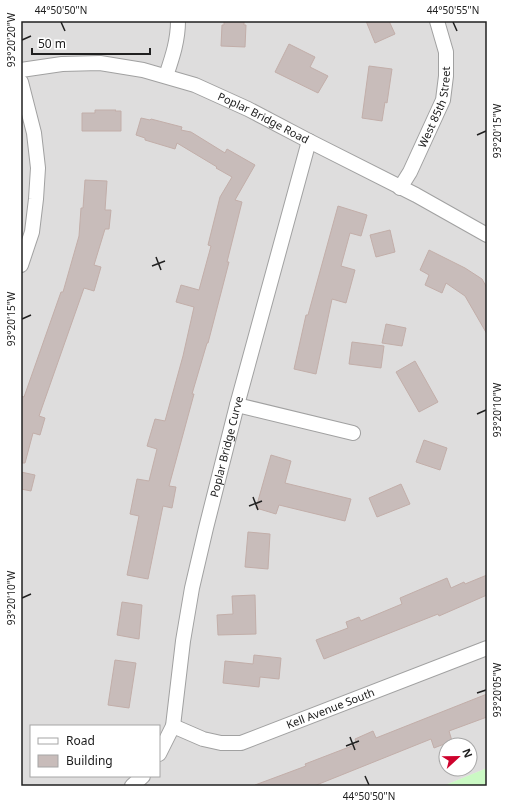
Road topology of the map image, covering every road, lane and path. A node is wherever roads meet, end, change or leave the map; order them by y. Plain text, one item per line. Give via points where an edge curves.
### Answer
1 (178, 21) edge
2 (437, 21) edge
3 (21, 70) edge
4 (166, 76) junction
5 (21, 82) edge
6 (309, 141) junction
7 (400, 188) junction
8 (487, 235) edge
9 (21, 265) edge
10 (237, 405) junction
11 (353, 433) dead end
12 (487, 648) edge
13 (173, 726) junction
14 (160, 752) edge
15 (142, 777) edge
16 (132, 786) edge

1 - 4 street via 175,48
2 - 7 street, West 85th Street via 446,52 443,100
3 - 4 street, Poplar Bridge Road via 62,64 100,63
4 - 6 street, Poplar Bridge Road via 195,85 248,108
5 - 9 street via 34,133 38,168 32,232
6 - 7 street, Poplar Bridge Road
6 - 10 street, Poplar Bridge Curve
7 - 8 street, Poplar Bridge Road
10 - 11 street
10 - 13 street, Poplar Bridge Curve via 192,588
12 - 13 street, Kell Avenue South via 240,743 221,743 204,739
13 - 14 street, Poplar Bridge Curve
15 - 16 street

